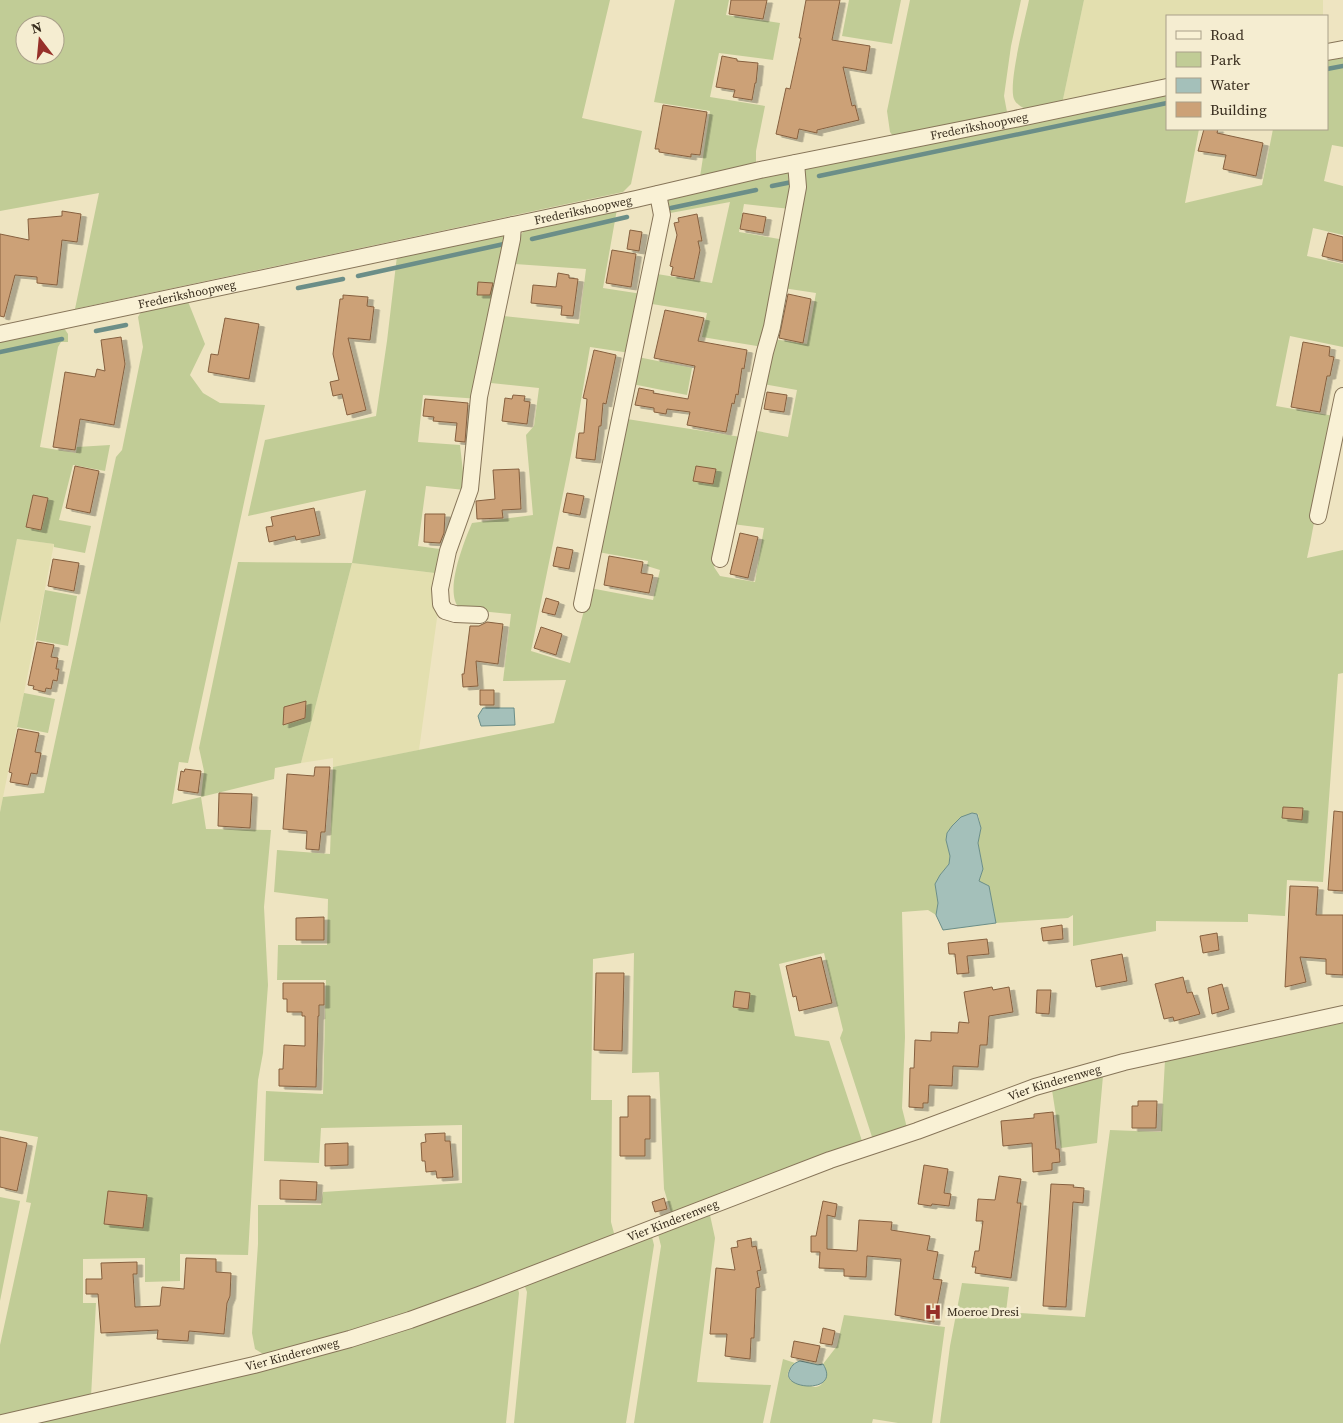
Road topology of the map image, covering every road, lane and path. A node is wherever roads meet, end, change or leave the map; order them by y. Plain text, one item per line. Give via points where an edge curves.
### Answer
1 (1343, 49) edge
2 (1328, 52) edge
3 (1166, 86) edge
4 (796, 163) junction
5 (658, 194) junction
6 (513, 225) junction
7 (0, 334) edge
8 (1343, 396) edge
9 (1318, 516) dead end
10 (720, 559) dead end
11 (582, 604) dead end
12 (480, 615) dead end
13 (1343, 1014) edge
14 (2, 1423) edge

1 - 2 street
3 - 4 street, Frederikshoopweg
4 - 5 street, Frederikshoopweg
4 - 10 street via 798,187 772,327
5 - 6 street, Frederikshoopweg
5 - 11 street via 662,215
6 - 7 street, Frederikshoopweg
6 - 12 street via 479,397 470,489 448,551 440,589 440,604 445,611
8 - 9 street
13 - 14 street, Vier Kinderenweg via 1124,1062 1035,1087 830,1160 479,1295 350,1339 254,1365

